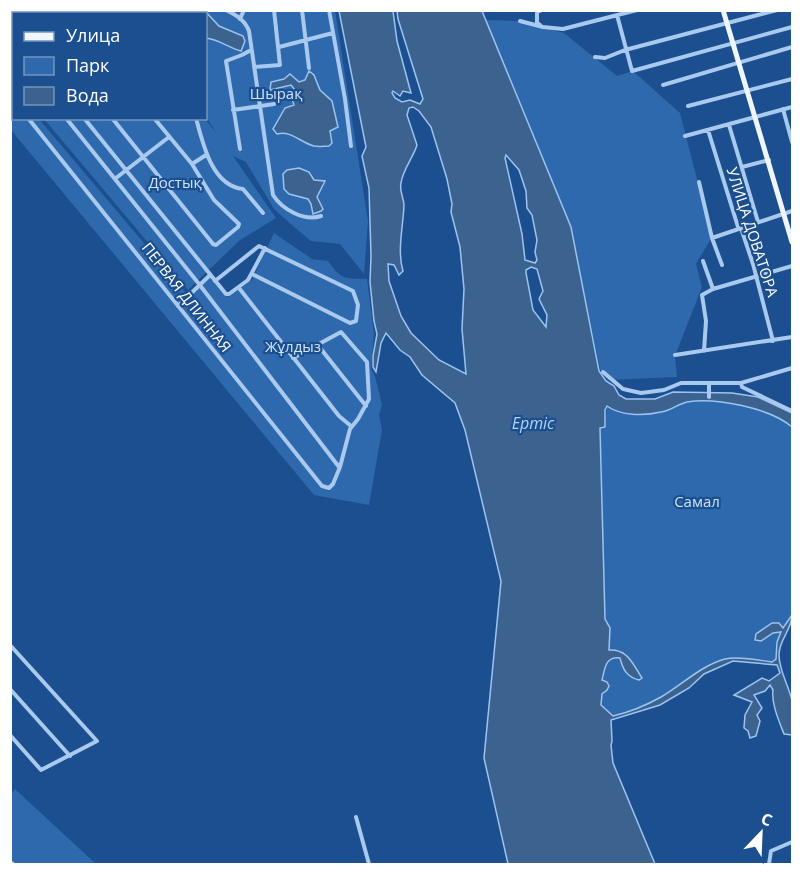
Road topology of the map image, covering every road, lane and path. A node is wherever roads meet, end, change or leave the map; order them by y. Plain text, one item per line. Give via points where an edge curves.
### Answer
1 (226, 10) edge
2 (244, 10) edge
3 (274, 10) edge
4 (302, 10) edge
5 (329, 10) edge
6 (542, 10) edge
7 (637, 10) edge
8 (723, 10) edge
9 (777, 10) edge
10 (617, 15) junction
11 (240, 19) junction
12 (520, 21) dead end
13 (728, 25) junction
14 (543, 27) junction
15 (792, 27) edge
16 (333, 33) junction
17 (307, 41) junction
18 (734, 43) junction
19 (279, 47) junction
20 (792, 47) edge
21 (250, 50) junction
22 (625, 50) junction
23 (595, 57) dead end
24 (738, 62) junction
25 (254, 67) junction
26 (309, 68) dead end
27 (792, 79) edge
28 (663, 85) dead end
29 (748, 92) junction
30 (274, 104) dead end
31 (261, 105) junction
32 (688, 106) dead end
33 (792, 107) edge
34 (783, 108) junction
35 (233, 110) junction
36 (756, 117) junction
37 (30, 120) edge
38 (68, 120) edge
39 (86, 120) edge
40 (114, 120) edge
41 (156, 120) edge
42 (197, 120) edge
43 (729, 125) junction
44 (708, 130) junction
45 (685, 136) dead end
46 (169, 137) junction
47 (792, 142) edge
48 (351, 146) dead end
49 (240, 149) dead end
50 (206, 155) junction
51 (143, 157) junction
52 (769, 160) junction
53 (192, 164) junction
54 (742, 167) junction
55 (126, 169) junction
56 (116, 178) junction
57 (699, 182) dead end
58 (792, 211) edge
59 (263, 213) dead end
60 (784, 214) junction
61 (321, 216) dead end
62 (759, 222) junction
63 (741, 228) junction
64 (712, 238) junction
65 (792, 242) edge
66 (265, 249) junction
67 (703, 261) dead end
68 (722, 265) dead end
69 (792, 266) edge
70 (252, 274) junction
71 (210, 275) junction
72 (756, 278) junction
73 (215, 281) junction
74 (199, 284) junction
75 (238, 288) junction
76 (713, 290) junction
77 (178, 306) junction
78 (792, 337) edge
79 (773, 341) junction
80 (316, 344) junction
81 (704, 351) junction
82 (675, 355) dead end
83 (293, 358) junction
84 (792, 368) edge
85 (603, 372) dead end
86 (709, 383) junction
87 (741, 383) junction
88 (709, 397) dead end
89 (366, 406) junction
90 (792, 411) edge
91 (351, 426) junction
92 (340, 468) junction
93 (10, 645) edge
94 (10, 688) edge
95 (10, 735) edge
96 (70, 756) junction
97 (356, 817) dead end
98 (792, 842) edge
99 (369, 864) edge
100 (769, 864) edge

1 - 11 street
2 - 11 street
3 - 19 street
4 - 17 street
5 - 16 street
6 - 14 street via 537,12 537,23
7 - 10 street
8 - 13 main road
9 - 13 street
10 - 14 street via 563,29
10 - 22 street
11 - 21 street via 249,31
12 - 14 street
13 - 18 main road
13 - 22 street
15 - 18 street
16 - 17 street
16 - 48 street
17 - 19 street
17 - 26 street
18 - 22 street via 632,71
18 - 24 main road
19 - 25 street via 280,64
20 - 24 street
21 - 25 street
21 - 35 street via 226,61
22 - 23 street via 605,58
24 - 28 street
24 - 29 main road
25 - 31 street
27 - 29 street
29 - 32 street
29 - 36 main road
30 - 31 street
31 - 35 street
31 - 61 street via 273,195 283,207 294,212 314,218
33 - 34 street
34 - 36 street
34 - 47 street
35 - 49 street
36 - 43 street
36 - 52 main road
37 - 77 street, ПЕРВАЯ ДЛИННАЯ
38 - 56 street
39 - 55 street
40 - 51 street
41 - 46 street
42 - 50 street
43 - 44 street
43 - 54 street
44 - 45 street
44 - 63 street, УЛИЦА ДОВАТОРА
46 - 51 street
46 - 53 street
50 - 53 street
50 - 59 street via 222,178 233,188 243,189
51 - 53 street via 216,245 239,224 214,200
51 - 55 street
52 - 54 street
52 - 60 main road
54 - 62 street
55 - 56 street
55 - 71 street
56 - 74 street
57 - 64 street
58 - 60 street
60 - 62 street
60 - 65 main road
62 - 63 street
63 - 64 street
63 - 72 street, УЛИЦА ДОВАТОРА
64 - 68 street
66 - 70 street
66 - 70 street via 353,291 356,321 350,323
66 - 73 street via 256,247
67 - 76 street
69 - 72 street
70 - 75 street
71 - 73 street
71 - 74 street
72 - 76 street
72 - 79 street, УЛИЦА ДОВАТОРА
73 - 75 street via 227,295
74 - 77 street
74 - 92 street
75 - 83 street
76 - 81 street via 702,295 706,321
77 - 92 street, ПЕРВАЯ ДЛИННАЯ via 322,486 329,488
78 - 79 street
79 - 81 street
80 - 83 street
80 - 89 street
80 - 89 street via 341,332 367,362
81 - 82 street
83 - 91 street
84 - 87 street
85 - 86 street via 623,389 641,393 681,383
86 - 87 street
86 - 88 street
87 - 90 street via 742,387
89 - 91 street
91 - 92 street
93 - 96 street via 96,739
94 - 96 street
95 - 96 street via 41,770
97 - 99 street
98 - 100 street via 771,851

